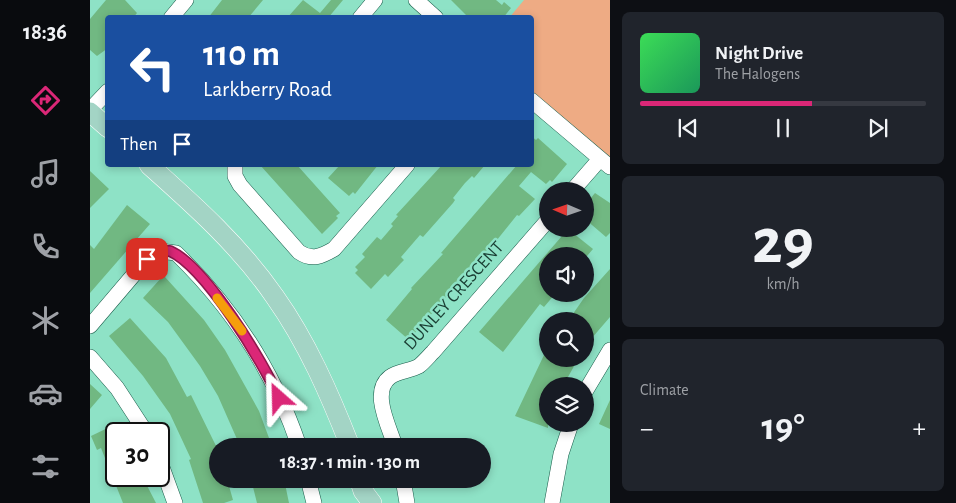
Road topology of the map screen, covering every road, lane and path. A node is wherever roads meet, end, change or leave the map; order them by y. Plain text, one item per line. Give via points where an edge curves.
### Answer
1 (186, 0) edge
2 (375, 0) edge
3 (416, 0) edge
4 (174, 15) edge
5 (362, 15) edge
6 (433, 15) edge
7 (105, 94) edge
8 (534, 103) edge
9 (90, 111) edge
10 (105, 125) edge
11 (605, 163) edge
12 (151, 167) edge
13 (235, 167) edge
14 (405, 167) edge
15 (583, 182) edge
16 (539, 230) edge
17 (90, 326) edge
18 (610, 350) edge
19 (90, 357) edge
20 (594, 377) edge
21 (139, 422) edge
22 (568, 432) edge
23 (296, 438) edge
24 (347, 438) edge
25 (393, 438) edge
26 (169, 487) edge
27 (310, 488) edge
28 (404, 488) edge
29 (175, 503) edge
30 (314, 503) edge
31 (407, 503) edge
32 (552, 503) edge

1 - 4 street
2 - 5 street
3 - 6 street
7 - 9 street
8 - 11 street
9 - 10 main road
11 - 15 street
12 - 24 main road via 210,219 275,297 328,392
13 - 14 street via 234,176 240,185 299,252 314,258 334,249
16 - 25 street, DUNLEY CRESCENT via 419,366 385,382 380,392
17 - 23 street via 147,259 160,251 176,253 201,278 248,340 271,380
18 - 20 street
19 - 21 street via 117,388
22 - 32 street
26 - 29 street
27 - 30 street
28 - 31 street

